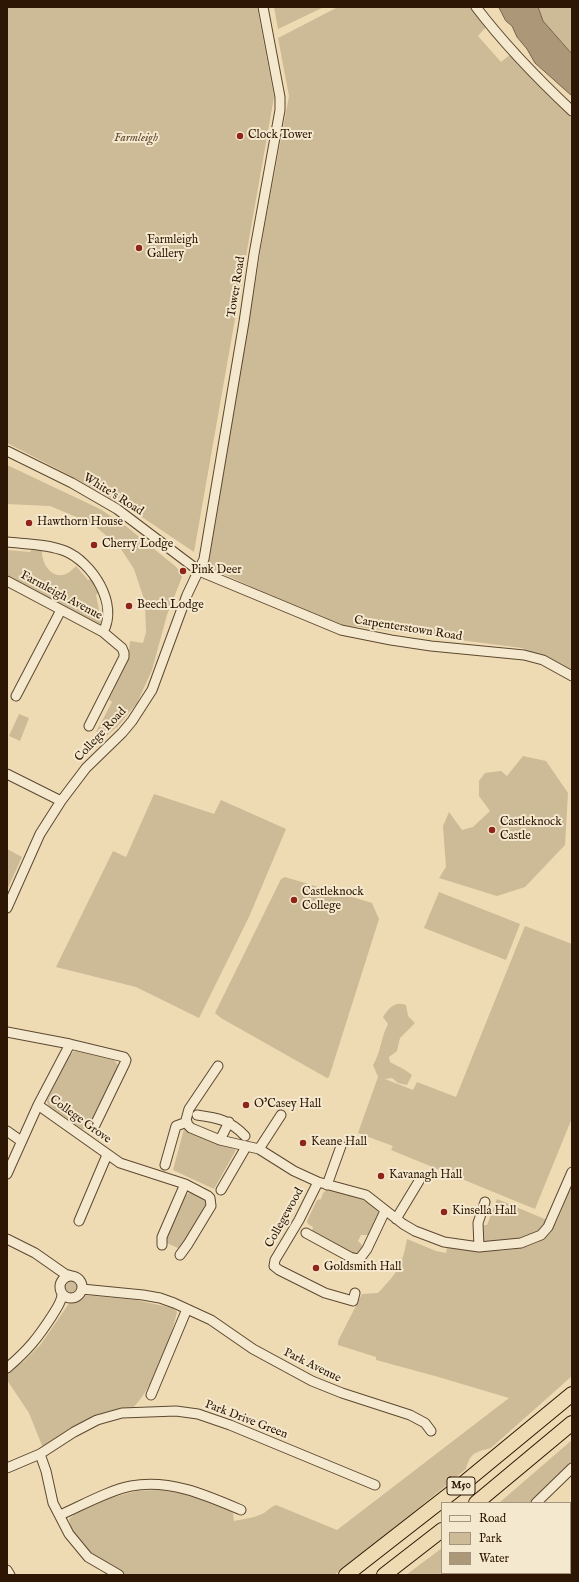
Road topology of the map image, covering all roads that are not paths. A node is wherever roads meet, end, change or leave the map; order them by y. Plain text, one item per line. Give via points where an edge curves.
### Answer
1 (263, 7) edge
2 (476, 7) edge
3 (572, 111) edge
4 (7, 451) edge
5 (7, 542) edge
6 (199, 571) junction
7 (7, 581) edge
8 (61, 610) junction
9 (103, 632) junction
10 (572, 676) edge
11 (16, 696) dead end
12 (89, 726) dead end
13 (7, 774) edge
14 (61, 800) junction
15 (7, 908) edge
16 (7, 1032) edge
17 (70, 1044) junction
18 (218, 1066) dead end
19 (38, 1105) junction
20 (197, 1115) dead end
21 (281, 1115) dead end
22 (187, 1122) junction
23 (229, 1122) junction
24 (95, 1125) dead end
25 (7, 1131) edge
26 (245, 1136) dead end
27 (220, 1140) junction
28 (21, 1141) junction
29 (340, 1146) dead end
30 (246, 1147) junction
31 (259, 1149) junction
32 (107, 1155) junction
33 (166, 1165) dead end
34 (572, 1172) edge
35 (7, 1174) edge
36 (419, 1182) dead end
37 (184, 1184) junction
38 (322, 1184) junction
39 (221, 1187) dead end
40 (485, 1202) dead end
41 (385, 1211) junction
42 (396, 1219) junction
43 (80, 1221) dead end
44 (306, 1233) dead end
45 (7, 1239) edge
46 (162, 1245) dead end
47 (478, 1247) junction
48 (180, 1255) dead end
49 (72, 1276) junction
50 (82, 1289) junction
51 (355, 1293) dead end
52 (62, 1294) junction
53 (187, 1309) junction
54 (7, 1368) edge
55 (572, 1394) edge
56 (151, 1395) dead end
57 (572, 1423) edge
58 (431, 1431) dead end
59 (40, 1454) junction
60 (7, 1468) edge
61 (570, 1474) edge
62 (375, 1485) dead end
63 (477, 1502) edge
64 (537, 1502) edge
65 (241, 1510) dead end
66 (60, 1515) junction
67 (441, 1531) edge
68 (7, 1570) edge
69 (10, 1575) edge
70 (119, 1575) edge
71 (346, 1575) edge
72 (384, 1575) edge

1 - 6 street, Tower Road via 280,97 280,110 204,559
2 - 3 street via 546,87
4 - 6 street, White's Road via 118,509
5 - 9 street, Farmleigh Avenue via 51,546 76,556 89,568 105,594 108,614
6 - 10 street, Carpenterstown Road via 341,630 431,646 524,655 542,660
6 - 14 street, College Road via 187,595 152,690 142,708 122,733 86,768
7 - 8 street, Farmleigh Avenue
8 - 9 street, Farmleigh Avenue
8 - 11 street
9 - 12 street, Farmleigh Avenue via 122,648 124,657
13 - 14 street
14 - 15 street, College Road via 40,834
16 - 17 street, College Grove
17 - 19 street, College Grove
17 - 24 street, College Grove via 124,1057 126,1060
18 - 22 street via 189,1109
19 - 28 street, College Grove
19 - 32 street, College Grove
20 - 23 street
21 - 31 street
22 - 27 street, Collegewood via 192,1128
22 - 33 street via 176,1126
23 - 26 street
23 - 27 street
25 - 28 street
27 - 30 street, Collegewood
28 - 35 street, College Grove
29 - 38 street, Collegewood
30 - 31 street, Collegewood
30 - 39 street
31 - 38 street, Collegewood via 294,1171
32 - 37 street, College Grove via 127,1166
32 - 43 street, College Grove
34 - 47 street, Collegewood via 545,1232 521,1243
36 - 42 street
37 - 46 street via 162,1237
37 - 48 street, College Grove via 208,1196 211,1206
38 - 41 street, Collegewood via 366,1195
38 - 51 street, Collegewood via 275,1260 274,1266 325,1294 353,1301
40 - 47 street via 478,1223
41 - 42 street, Collegewood
41 - 44 street via 367,1249 357,1259
42 - 47 street, Collegewood via 415,1231 444,1242
45 - 49 street
49 - 50 street via 79,1279
49 - 52 street via 63,1280 60,1287
50 - 52 street via 75,1298 68,1298
50 - 53 street, Park Avenue via 160,1298
52 - 54 street via 60,1303 38,1338
53 - 56 street
53 - 58 street, Park Avenue via 211,1320 253,1349 305,1378 410,1415 424,1423
55 - 71 highway, M50
57 - 63 highway, M50
59 - 60 street, Park Drive Green
59 - 62 street, Park Drive Green via 98,1420 122,1413 176,1411 198,1414 224,1423
59 - 66 street via 51,1498
61 - 64 street
65 - 66 street via 199,1492 175,1486 148,1484 130,1486
66 - 70 street via 69,1534 83,1553
67 - 72 highway
68 - 69 street

